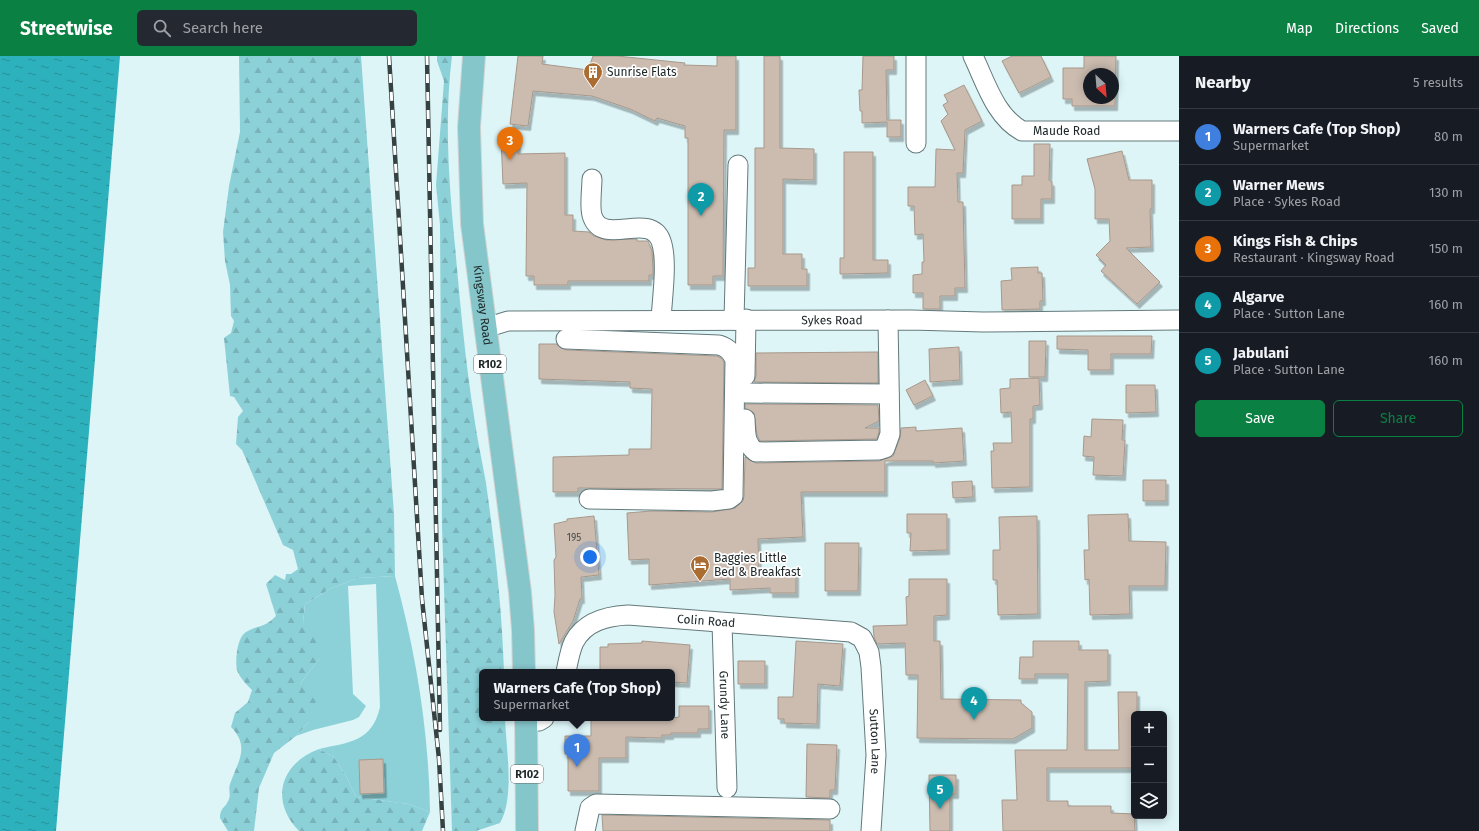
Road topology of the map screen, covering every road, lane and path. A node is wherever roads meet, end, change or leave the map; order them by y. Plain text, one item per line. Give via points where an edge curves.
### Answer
1 (474, 56) edge
2 (916, 56) edge
3 (973, 56) edge
4 (1179, 131) edge
5 (916, 143) dead end
6 (738, 165) dead end
7 (592, 179) dead end
8 (661, 320) junction
9 (680, 320) junction
10 (740, 320) junction
11 (888, 320) junction
12 (1179, 320) edge
13 (485, 328) junction
14 (566, 339) dead end
15 (682, 344) junction
16 (745, 393) junction
17 (889, 394) junction
18 (589, 499) dead end
19 (722, 623) junction
20 (869, 652) joint
21 (524, 669) edge
22 (567, 669) edge
23 (532, 721) edge
24 (727, 788) dead end
25 (830, 809) dead end
26 (527, 831) edge
27 (585, 831) edge
28 (871, 831) edge

1 - 13 main road, Kingsway Road / R102 via 469,127 470,184 472,224
2 - 5 street
3 - 4 street, Maude Road via 999,111 1010,124 1022,131
6 - 10 street
7 - 8 street via 592,217 597,225 610,230 639,228 654,232 661,240 665,255
8 - 9 street, Sykes Road
8 - 13 street, Sykes Road via 508,321
9 - 10 street, Sykes Road
9 - 15 street
10 - 11 street, Sykes Road
10 - 16 street
11 - 12 street, Sykes Road
11 - 17 street
13 - 21 main road, Kingsway Road / R102 via 520,592
14 - 15 street
15 - 18 street via 719,345 732,352 735,360 733,496 712,501
16 - 17 street
16 - 17 street via 746,440 756,452 885,448 890,434
19 - 20 street, Colin Road via 851,632 862,638
19 - 22 street, Colin Road via 628,615 601,619 586,626 574,642
19 - 24 street, Grundy Lane
20 - 28 street, Sutton Lane via 876,755
23 - 26 main road, R102
25 - 27 street via 596,804 590,808

